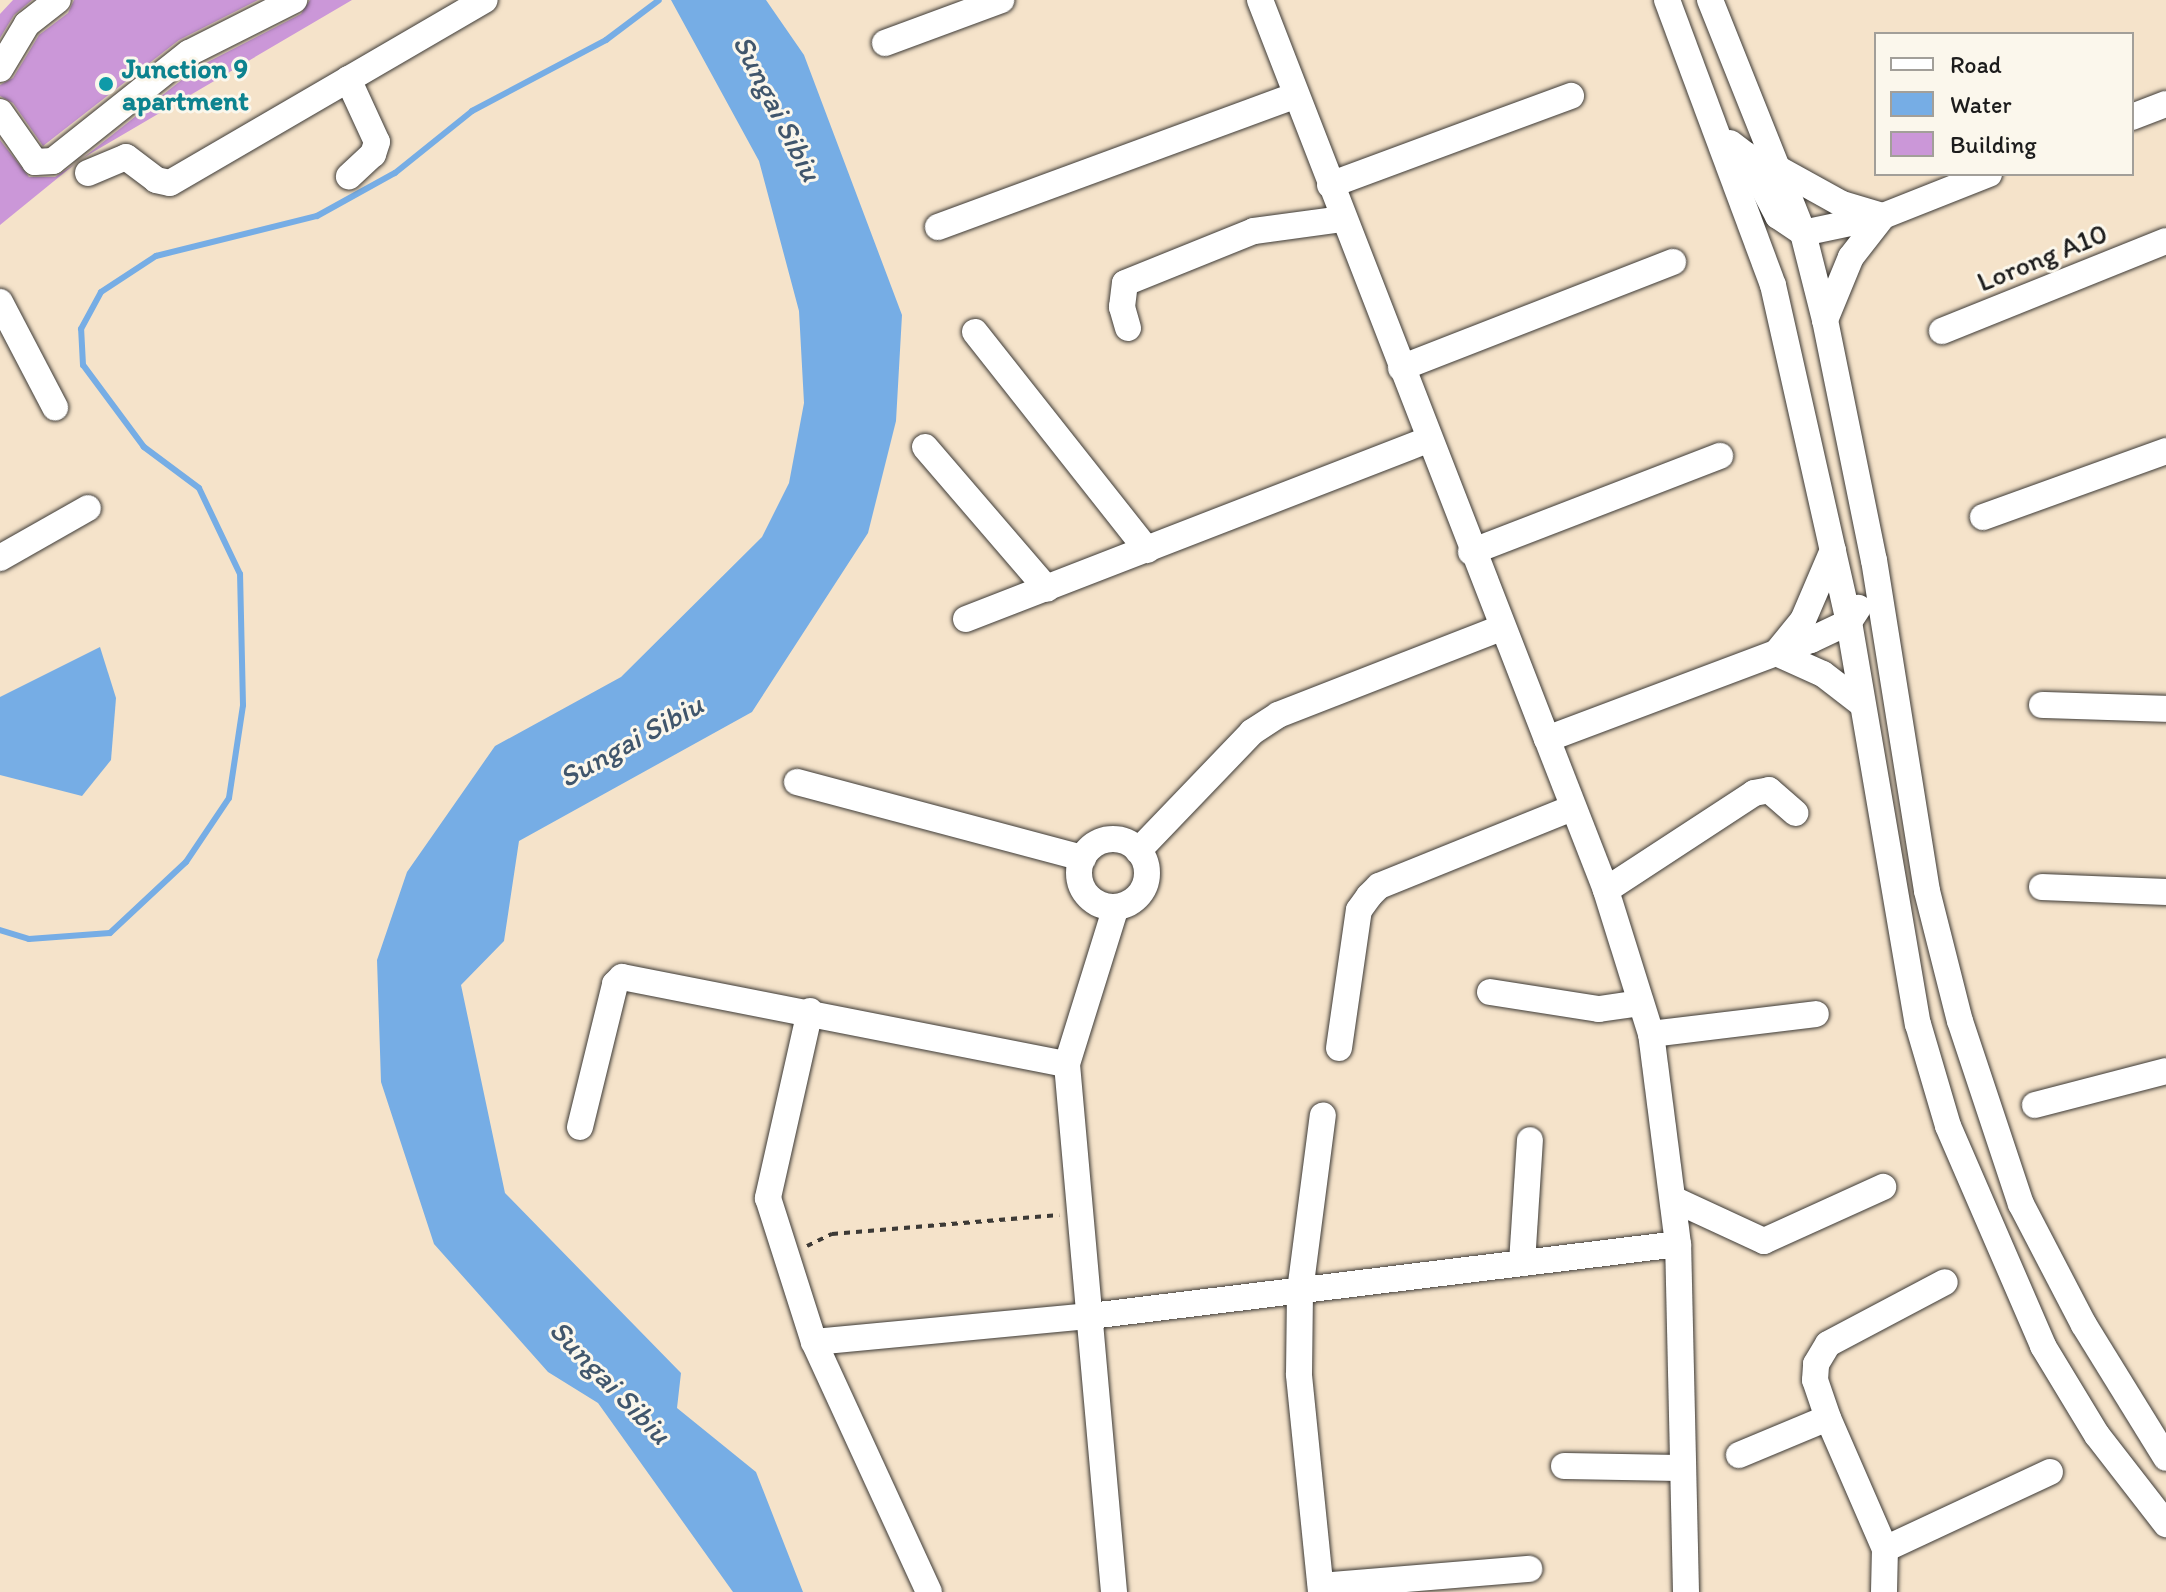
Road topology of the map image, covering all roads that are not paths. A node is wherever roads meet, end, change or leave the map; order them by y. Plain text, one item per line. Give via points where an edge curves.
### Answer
1 (58, 0) edge
2 (294, 0) edge
3 (485, 0) edge
4 (1001, 0) edge
5 (1667, 0) edge
6 (1710, 0) edge
7 (1267, 2) edge
8 (885, 43) dead end
9 (0, 69) edge
10 (348, 79) junction
11 (1295, 96) junction
12 (1571, 96) dead end
13 (2166, 104) edge
14 (0, 112) edge
15 (2134, 116) edge
16 (1723, 140) junction
17 (1777, 168) junction
18 (88, 173) dead end
19 (349, 176) dead end
20 (1984, 176) edge
21 (1330, 185) junction
22 (1883, 216) junction
23 (1343, 219) junction
24 (938, 227) dead end
25 (1803, 233) junction
26 (2166, 241) edge
27 (1673, 262) dead end
28 (0, 302) edge
29 (1825, 320) junction
30 (1128, 328) dead end
31 (1942, 331) dead end
32 (975, 332) dead end
33 (1401, 368) junction
34 (55, 407) dead end
35 (1428, 440) junction
36 (925, 447) dead end
37 (2166, 451) edge
38 (1720, 456) dead end
39 (88, 508) dead end
40 (1983, 517) dead end
41 (1147, 550) junction
42 (1833, 550) junction
43 (1471, 552) junction
44 (0, 558) edge
45 (1874, 560) junction
46 (1047, 589) junction
47 (966, 619) dead end
48 (1849, 622) junction
49 (1501, 628) junction
50 (1776, 653) junction
51 (1862, 704) junction
52 (2042, 705) dead end
53 (2166, 709) edge
54 (1547, 739) junction
55 (797, 782) dead end
56 (1572, 808) junction
57 (1795, 813) dead end
58 (1138, 851) junction
59 (1083, 858) junction
60 (2042, 887) dead end
61 (1606, 890) junction
62 (2166, 892) edge
63 (1116, 907) junction
64 (1490, 992) dead end
65 (1640, 1003) junction
66 (810, 1011) junction
67 (1816, 1014) dead end
68 (1651, 1034) junction
69 (1339, 1048) dead end
70 (1067, 1064) junction
71 (2166, 1071) edge
72 (2035, 1105) dead end
73 (1323, 1115) dead end
74 (580, 1127) dead end
75 (1530, 1140) dead end
76 (1883, 1187) dead end
77 (1673, 1199) junction
78 (1678, 1244) junction
79 (1522, 1263) junction
80 (1945, 1282) dead end
81 (1300, 1291) junction
82 (1091, 1316) junction
83 (814, 1342) junction
84 (1828, 1418) junction
85 (1739, 1455) dead end
86 (2166, 1458) edge
87 (1564, 1466) dead end
88 (1680, 1468) junction
89 (2050, 1472) dead end
90 (2166, 1524) edge
91 (1885, 1549) junction
92 (1529, 1569) dead end
93 (1321, 1589) edge
94 (929, 1592) edge
95 (1114, 1592) edge
96 (1686, 1592) edge
97 (1884, 1592) edge

1 - 9 street via 27,24
2 - 14 street via 189,53 53,161 35,162
3 - 10 street
4 - 8 street
5 - 16 street
6 - 17 street
7 - 11 street
10 - 18 street via 170,183 156,180 126,157
10 - 19 street via 377,142 373,154
11 - 21 street
11 - 24 street
12 - 21 street
13 - 15 street
16 - 25 street via 1746,155 1778,216
16 - 42 street via 1773,285
17 - 22 street via 1842,204
17 - 25 street
20 - 22 street
21 - 23 street
22 - 25 street
22 - 29 street via 1851,257
23 - 30 street via 1254,231 1125,283 1122,307
23 - 33 street
25 - 29 street
26 - 31 street, Lorong A10
27 - 33 street
28 - 34 street
29 - 45 street
32 - 41 street
33 - 35 street
35 - 41 street
35 - 43 street
36 - 46 street
37 - 40 street
38 - 43 street
39 - 44 street
41 - 46 street
42 - 48 street
42 - 50 street via 1803,620
43 - 49 street
45 - 48 street via 1866,596
45 - 86 street via 1927,891 1960,1021 2021,1204 2084,1325
46 - 47 street
48 - 50 street
48 - 51 street
49 - 54 street
49 - 58 street via 1278,715 1252,732
50 - 51 street via 1823,674
50 - 54 street
51 - 90 street via 1918,1024 1948,1126 2043,1346 2097,1435
52 - 53 street
54 - 56 street
55 - 59 street
56 - 61 street
56 - 69 street via 1379,886 1369,896 1359,910
57 - 61 street via 1769,790 1754,793
58 - 59 street via 1109,840
58 - 63 street via 1147,871 1145,886 1136,898
59 - 63 street via 1079,875 1085,892 1099,904
60 - 62 street
61 - 65 street
63 - 70 street
64 - 65 street via 1599,1009
65 - 68 street
66 - 70 street
66 - 74 street via 622,977 615,984
66 - 83 street via 768,1198
67 - 68 street
68 - 77 street
70 - 82 street
71 - 72 street
73 - 81 street
75 - 79 street
76 - 77 street via 1764,1241
77 - 78 street
78 - 79 street
78 - 88 street
79 - 81 street
80 - 84 street via 1828,1344 1816,1364 1815,1380
81 - 82 street
81 - 93 street via 1299,1374
82 - 83 street
82 - 95 street
83 - 94 street
84 - 85 street
84 - 91 street
87 - 88 street
88 - 96 street
89 - 91 street
91 - 97 street
92 - 93 street

